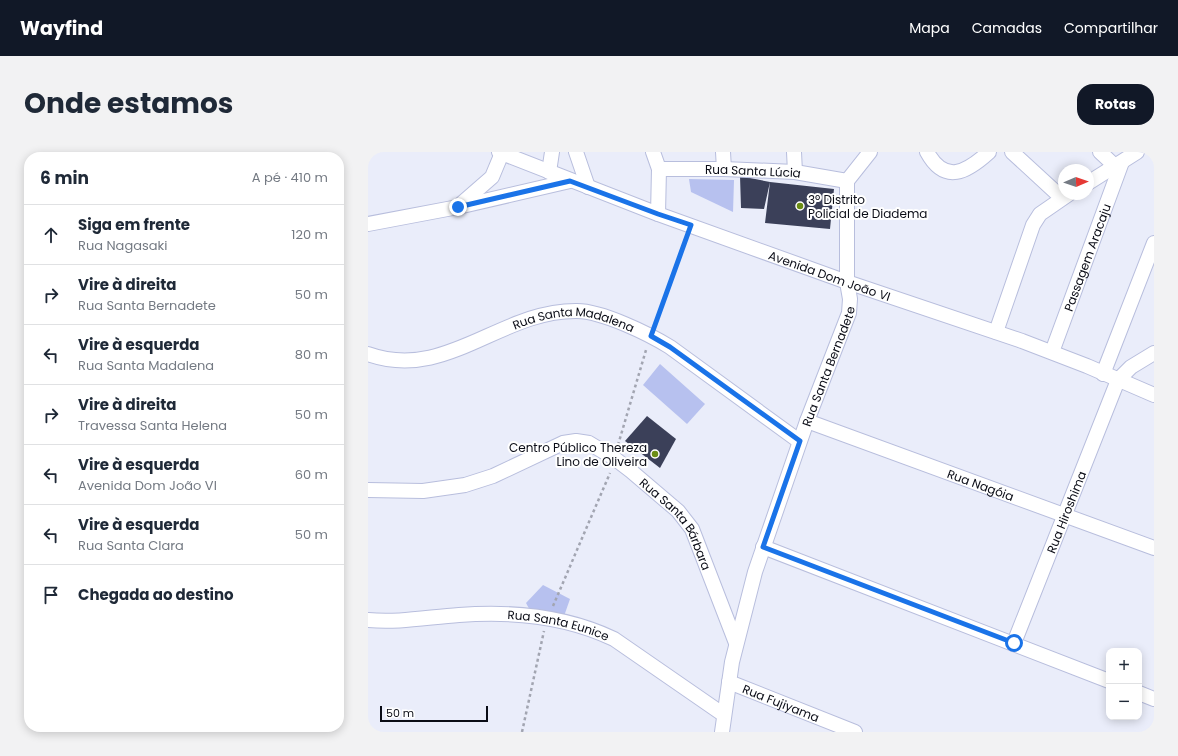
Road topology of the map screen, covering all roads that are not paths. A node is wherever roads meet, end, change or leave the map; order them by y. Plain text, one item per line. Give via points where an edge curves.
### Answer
1 (552, 152) edge
2 (576, 152) edge
3 (653, 152) edge
4 (723, 152) edge
5 (794, 152) edge
6 (870, 152) edge
7 (989, 152) edge
8 (1012, 152) edge
9 (1100, 152) edge
10 (1137, 152) edge
11 (501, 153) edge
12 (930, 158) edge
13 (1119, 164) junction
14 (659, 169) junction
15 (724, 169) junction
16 (549, 172) junction
17 (795, 172) junction
18 (492, 177) junction
19 (1094, 179) edge
20 (570, 181) junction
21 (847, 181) junction
22 (588, 187) junction
23 (1058, 190) edge
24 (515, 192) junction
25 (1059, 200) edge
26 (458, 207) junction
27 (658, 214) junction
28 (368, 224) edge
29 (1154, 243) edge
30 (847, 282) junction
31 (996, 332) junction
32 (1052, 352) junction
33 (1154, 353) edge
34 (368, 354) edge
35 (1103, 374) junction
36 (1118, 380) junction
37 (1154, 395) edge
38 (807, 421) junction
39 (800, 441) junction
40 (368, 490) edge
41 (1064, 514) junction
42 (763, 547) junction
43 (1154, 548) edge
44 (368, 620) edge
45 (736, 643) junction
46 (1014, 643) junction
47 (1106, 680) edge
48 (729, 682) junction
49 (1142, 694) edge
50 (1154, 699) edge
51 (724, 715) junction
52 (722, 732) edge
53 (855, 732) edge

1 - 16 street
2 - 22 street
3 - 14 street
4 - 15 street
5 - 17 street
6 - 21 street
7 - 12 street via 960,172 946,172
8 - 23 street
9 - 13 street
10 - 13 street
11 - 16 street, Avenida Dom João VI
11 - 18 street
13 - 19 street
13 - 32 street, Passagem Aracaju
14 - 15 street, Rua Santa Lúcia
14 - 27 street
15 - 17 street, Rua Santa Lúcia
16 - 20 street, Avenida Dom João VI
17 - 21 street, Rua Santa Lúcia
18 - 24 street via 499,184
18 - 26 street
20 - 22 street, Avenida Dom João VI
20 - 24 street
21 - 30 street, Rua Santa Bernadete
22 - 27 street, Avenida Dom João VI
24 - 26 street
25 - 31 street via 1040,214 1033,225
26 - 28 street
27 - 30 street, Avenida Dom João VI
29 - 35 street
30 - 31 street, Avenida Dom João VI
30 - 38 street, Rua Santa Bernadete via 849,313
31 - 32 street, Avenida Dom João VI
32 - 35 street, Avenida Dom João VI
33 - 36 street via 1131,367
34 - 39 street, Rua Santa Madalena via 406,362 430,359 450,353 535,316 578,311 598,315 651,336 670,347
35 - 36 street, Avenida Dom João VI
36 - 37 street, Avenida Dom João VI
36 - 41 street, Rua Hiroshima
38 - 39 street, Rua Santa Bernadete
38 - 41 street, Rua Nagóia
39 - 42 street, Rua Santa Bernadete
40 - 45 street, Rua Santa Bárbara via 423,491 465,485 493,476 563,443 589,443 614,458 678,511 692,529
41 - 43 street, Rua Nagóia
41 - 46 street, Rua Hiroshima
42 - 45 street, Rua Santa Bernadete
42 - 46 street
44 - 51 street, Rua Santa Eunice via 508,613 547,618 594,629 614,638
45 - 48 street, Rua Santa Bernadete
46 - 47 street
48 - 51 street, Rua Santa Bernadete
48 - 53 street, Rua Fujiyama
49 - 50 street
51 - 52 street, Rua Santa Bernadete

